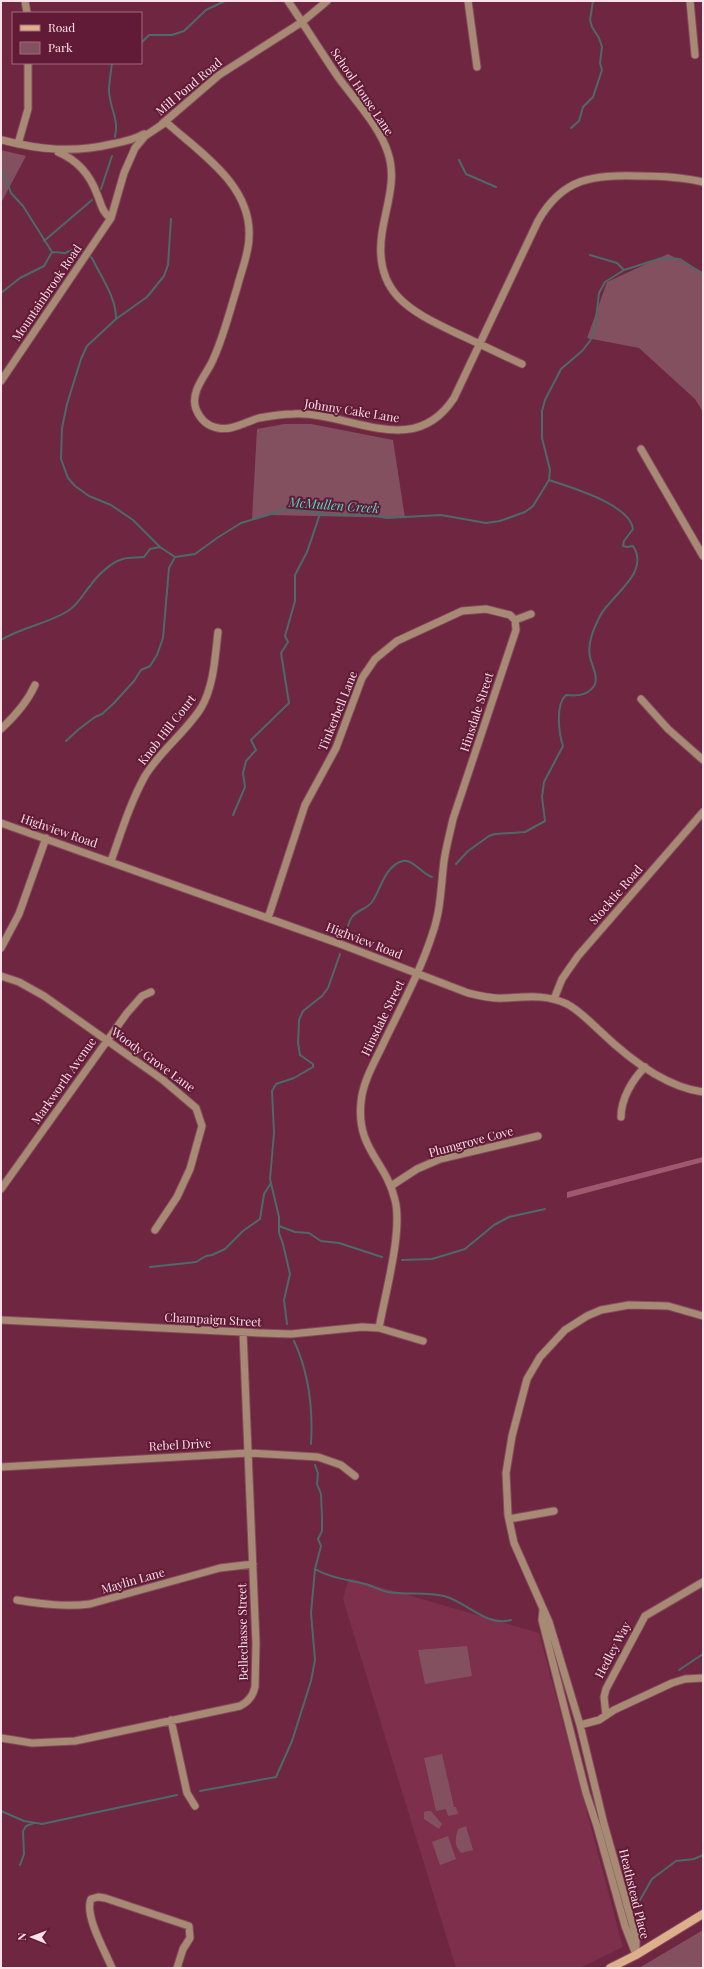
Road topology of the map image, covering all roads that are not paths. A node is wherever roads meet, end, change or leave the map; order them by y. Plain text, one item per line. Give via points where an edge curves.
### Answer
1 (25, 1) edge
2 (288, 1) edge
3 (327, 1) edge
4 (468, 1) edge
5 (690, 1) edge
6 (26, 12) edge
7 (302, 22) junction
8 (695, 55) dead end
9 (28, 64) edge
10 (477, 68) dead end
11 (166, 122) junction
12 (2, 140) dead end
13 (18, 144) junction
14 (48, 150) junction
15 (703, 182) edge
16 (111, 218) junction
17 (480, 344) junction
18 (522, 364) dead end
19 (1, 381) edge
20 (641, 449) dead end
21 (703, 556) edge
22 (531, 614) dead end
23 (515, 620) junction
24 (218, 632) dead end
25 (35, 685) dead end
26 (641, 699) dead end
27 (1, 729) edge
28 (703, 760) edge
29 (703, 812) edge
30 (1, 823) edge
31 (46, 838) junction
32 (111, 861) junction
33 (268, 918) junction
34 (1, 948) edge
35 (417, 973) junction
36 (1, 976) edge
37 (151, 992) dead end
38 (554, 999) junction
39 (107, 1040) junction
40 (645, 1067) junction
41 (703, 1092) edge
42 (622, 1117) dead end
43 (538, 1136) dead end
44 (391, 1186) junction
45 (1, 1189) edge
46 (156, 1230) dead end
47 (703, 1316) edge
48 (1, 1320) edge
49 (379, 1328) junction
50 (243, 1332) junction
51 (423, 1341) dead end
52 (248, 1453) junction
53 (1, 1467) edge
54 (354, 1476) dead end
55 (554, 1511) dead end
56 (509, 1519) junction
57 (253, 1564) junction
58 (703, 1582) edge
59 (17, 1600) dead end
60 (543, 1609) junction
61 (703, 1678) edge
62 (606, 1715) junction
63 (171, 1720) junction
64 (580, 1725) junction
65 (1, 1738) edge
66 (195, 1806) dead end
67 (703, 1914) edge
68 (636, 1955) junction
69 (112, 1968) edge
70 (177, 1968) edge
71 (610, 1968) edge

1 - 6 street
2 - 7 street, School House Lane
3 - 7 street, Mill Pond Road
4 - 10 street
5 - 8 street
7 - 11 street, Mill Pond Road via 220,75
7 - 17 street, School House Lane via 379,134 389,154 392,180 380,252 388,282 398,298 411,309
9 - 13 street via 28,109
11 - 14 street, Mill Pond Road via 142,135 114,144 73,151
11 - 16 street, Mountainbrook Road via 145,136 135,148 124,173
11 - 17 street, Johnny Cake Lane via 231,181 244,204 249,223 248,249 221,339 195,396 196,408 204,422 224,429 276,415 303,414 389,430 406,431 417,428 431,422 448,407
12 - 13 street, Mill Pond Road
13 - 14 street, Mill Pond Road
14 - 16 street via 68,156 85,172 92,182 104,212
15 - 17 street, Johnny Cake Lane via 663,176 599,176 564,189 553,199 538,221
16 - 19 street, Mountainbrook Road
17 - 18 street, School House Lane
20 - 21 street
22 - 23 street
23 - 33 street, Tinkerbell Lane via 510,615 486,610 462,611 396,641 375,659 362,678 336,748 305,805
23 - 35 street, Hinsdale Street via 516,630 453,819 446,846 439,912
24 - 32 street, Knob Hill Court via 212,675 204,702 145,776 128,813
25 - 27 street via 20,709
26 - 28 street via 668,729
29 - 38 street, Stocktie Road via 578,956 562,979
30 - 31 street, Highview Road
31 - 32 street, Highview Road
31 - 34 street via 19,914
32 - 33 street, Highview Road
33 - 35 street, Highview Road
35 - 38 street, Highview Road via 482,997 536,996
35 - 44 street, Hinsdale Street via 368,1076 361,1100 364,1138
36 - 39 street, Woody Grove Lane via 23,984 44,996
37 - 39 street, Markworth Avenue via 136,1001
38 - 40 street, Highview Road via 586,1016 600,1031
39 - 45 street, Markworth Avenue
39 - 46 street, Woody Grove Lane via 190,1101 201,1118 202,1126 190,1169 179,1193
40 - 41 street, Highview Road via 678,1087
40 - 42 street via 622,1103
43 - 44 street, Plumgrove Cove via 440,1159 417,1169
44 - 49 street, Hinsdale Street via 398,1222
47 - 56 street, Heathstead Place via 657,1304 615,1307 587,1316 571,1325 551,1343 531,1370 516,1416 506,1473
48 - 50 street, Champaign Street
49 - 50 street, Champaign Street via 362,1327 291,1334
49 - 51 street, Champaign Street
50 - 52 street, Bellechasse Street
52 - 53 street, Rebel Drive
52 - 54 street, Rebel Drive via 318,1457 341,1465
52 - 57 street, Bellechasse Street
55 - 56 street
56 - 60 street, Heathstead Place via 518,1556
57 - 59 street, Maylin Lane via 215,1569 90,1604 68,1606
57 - 63 street, Bellechasse Street via 256,1643 253,1693 240,1706
58 - 62 street, Hedley Way via 651,1611 642,1620 606,1689
60 - 64 street, Heathstead Place
60 - 68 street, Heathstead Place via 542,1620 586,1793
61 - 62 street via 672,1682
62 - 64 street via 599,1720
63 - 65 street, Bellechasse Street via 66,1742 32,1743
63 - 66 street via 187,1793
64 - 68 street, Heathstead Place via 604,1824 636,1937
67 - 68 main road
68 - 71 main road
69 - 70 street via 90,1917 89,1904 91,1899 98,1897 189,1926 190,1938 183,1948

